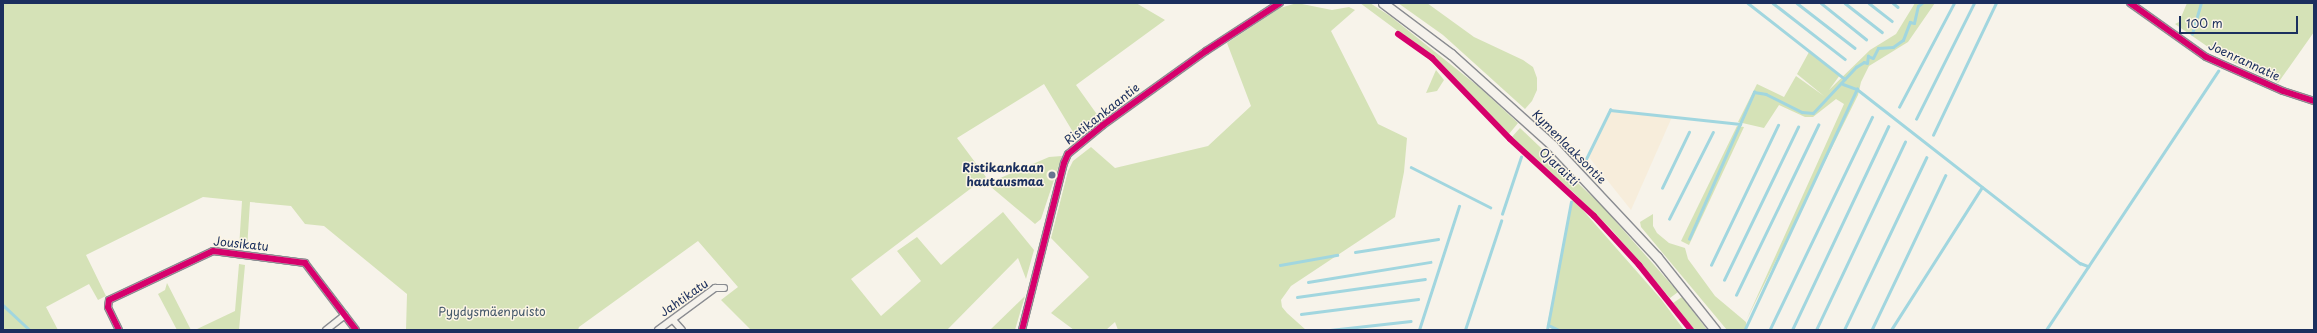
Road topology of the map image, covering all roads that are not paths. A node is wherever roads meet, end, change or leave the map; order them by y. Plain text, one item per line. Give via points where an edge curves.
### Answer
1 (1280, 3) edge
2 (1383, 3) edge
3 (2130, 3) edge
4 (2314, 101) edge
5 (724, 288) dead end
6 (345, 315) junction
7 (673, 320) junction
8 (119, 330) edge
9 (326, 330) edge
10 (356, 330) edge
11 (658, 330) edge
12 (682, 330) edge
13 (1022, 330) edge
14 (1715, 330) edge

1 - 13 street, Ristikankaantie via 1206,51 1103,125 1068,154
2 - 14 main road, Kymenlaaksontie via 1451,54 1553,146 1657,257
3 - 4 street, Joenrannatie via 2206,57 2283,91
5 - 7 street, Jahtikatu via 715,288
6 - 8 street, Jousikatu via 305,263 213,251 109,300 108,307
6 - 9 street
6 - 10 street, Jousikatu
7 - 11 street, Jahtikatu
7 - 12 street

